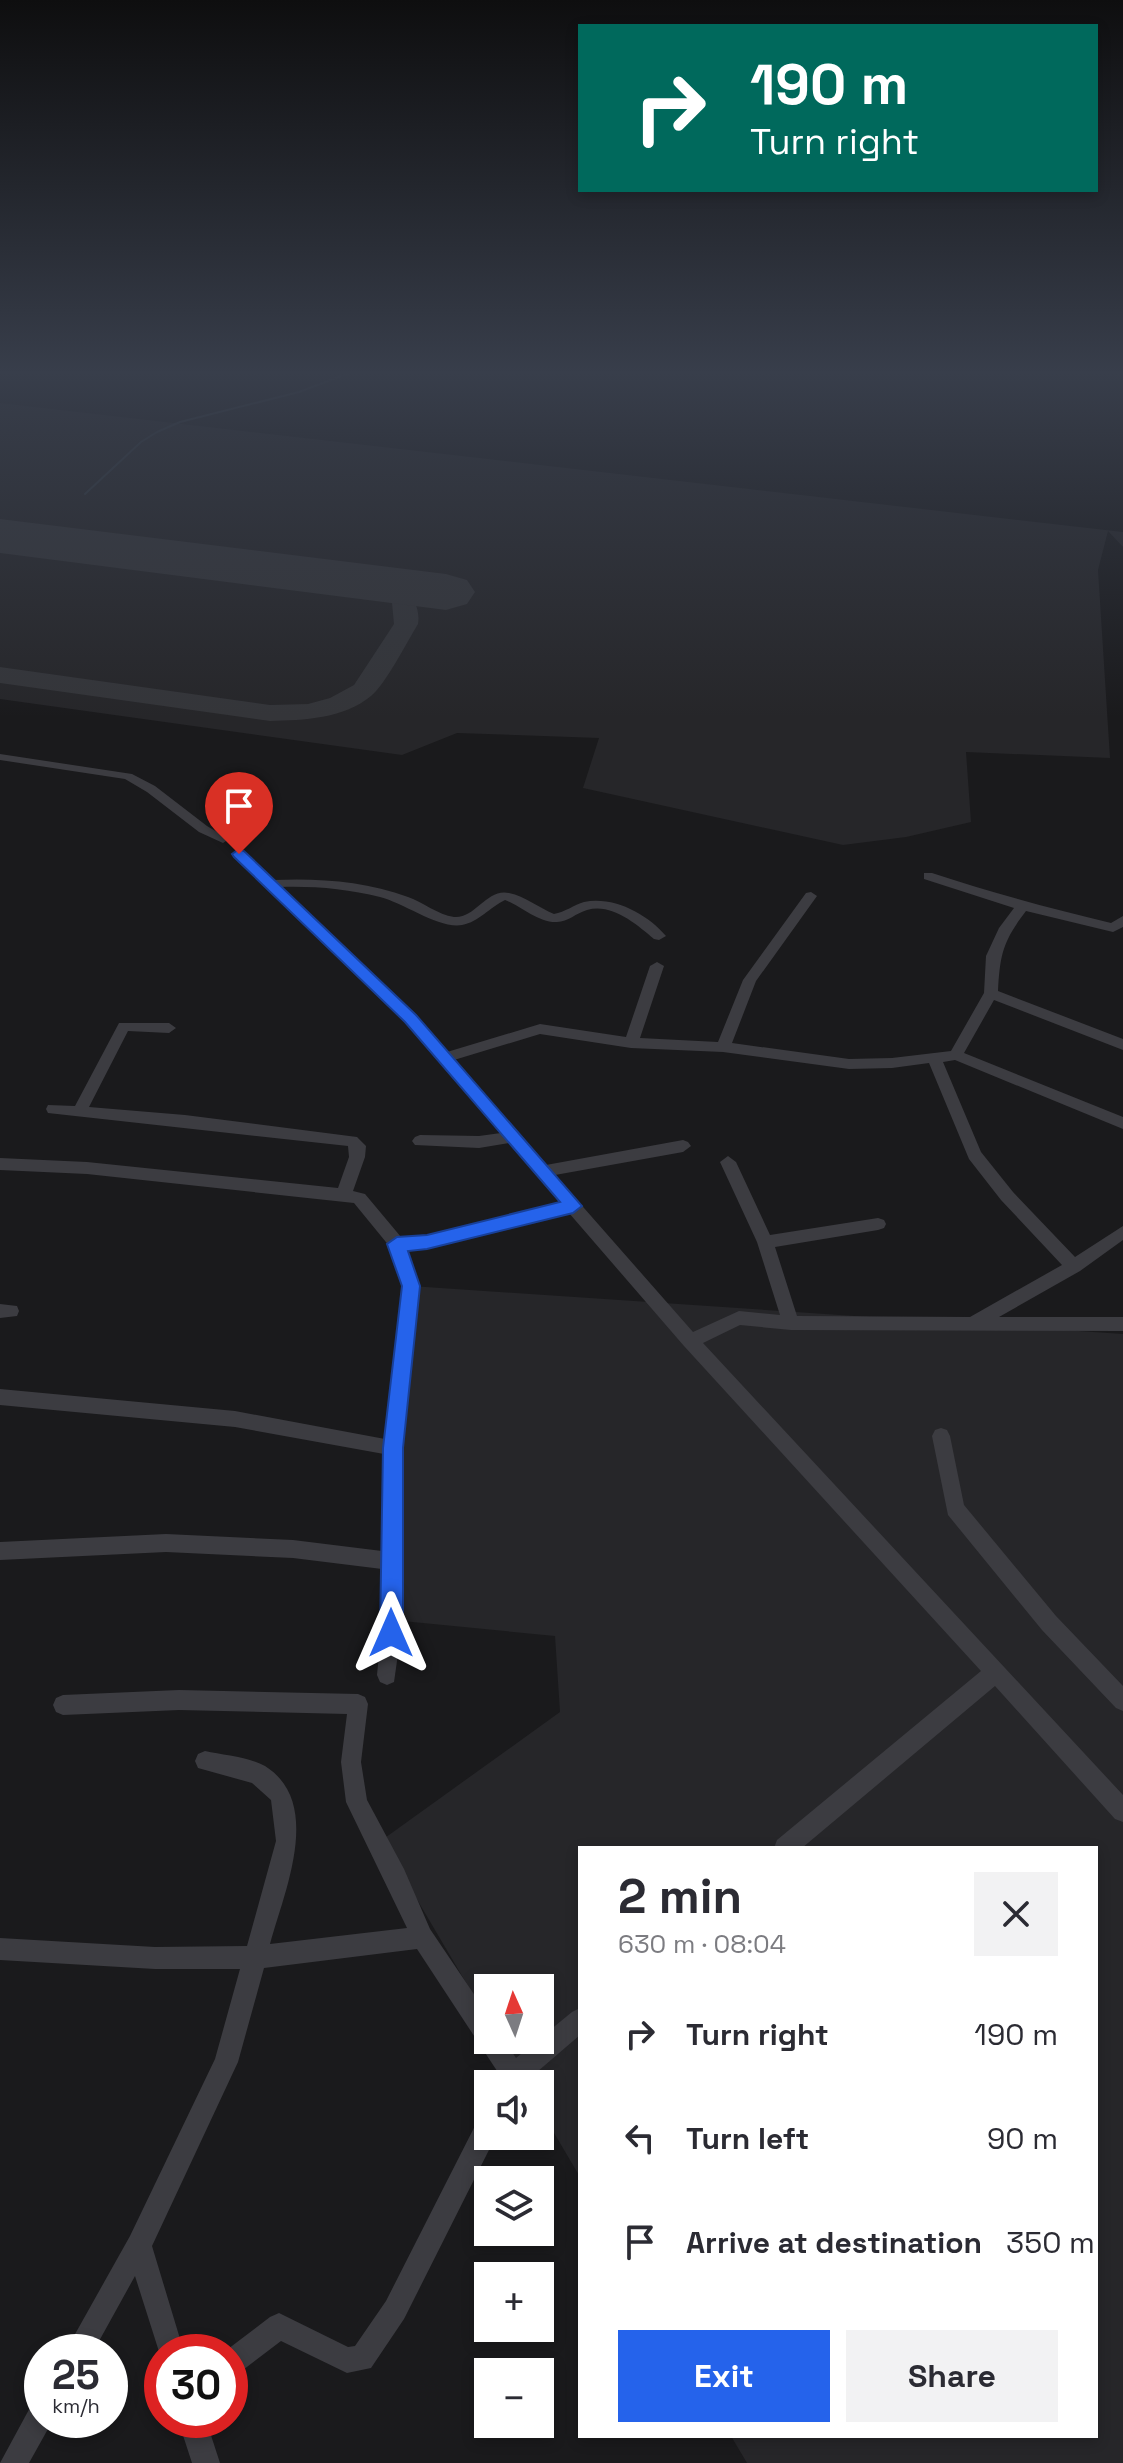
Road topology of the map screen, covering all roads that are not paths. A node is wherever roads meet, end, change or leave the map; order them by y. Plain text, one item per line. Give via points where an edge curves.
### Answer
1 (0, 757) edge
2 (223, 839) dead end
3 (239, 854) dead end
4 (928, 876) dead end
5 (270, 884) junction
6 (811, 896) dead end
7 (1024, 904) junction
8 (1123, 920) edge
9 (659, 936) dead end
10 (657, 966) dead end
11 (991, 993) junction
12 (169, 1028) dead end
13 (631, 1043) junction
14 (1123, 1045) edge
15 (723, 1047) junction
16 (956, 1055) junction
17 (444, 1058) junction
18 (934, 1058) junction
19 (53, 1109) dead end
20 (79, 1112) junction
21 (1123, 1123) edge
22 (513, 1137) junction
23 (420, 1141) dead end
24 (683, 1146) dead end
25 (728, 1162) dead end
26 (0, 1164) edge
27 (542, 1172) junction
28 (344, 1195) junction
29 (573, 1206) junction
30 (878, 1224) dead end
31 (1123, 1232) edge
32 (765, 1242) junction
33 (397, 1244) junction
34 (1074, 1266) junction
35 (791, 1323) junction
36 (1123, 1324) edge
37 (969, 1325) junction
38 (690, 1341) junction
39 (0, 1397) edge
40 (941, 1436) dead end
41 (393, 1448) junction
42 (0, 1551) edge
43 (392, 1561) junction
44 (996, 1672) junction
45 (387, 1675) dead end
46 (1123, 1701) edge
47 (63, 1705) dead end
48 (205, 1761) dead end
49 (1123, 1811) edge
50 (787, 1846) edge
51 (422, 1937) junction
52 (0, 1949) edge
53 (257, 1957) junction
54 (474, 2015) edge
55 (578, 2022) edge
56 (523, 2070) edge
57 (476, 2150) edge
58 (139, 2245) junction
59 (88, 2334) edge
60 (166, 2334) edge
61 (248, 2350) edge
62 (28, 2438) edge
63 (198, 2438) edge
64 (14, 2463) edge
65 (206, 2463) edge

1 - 2 street via 128,776
3 - 5 street
4 - 7 street
5 - 9 street via 324,884 398,897 456,922 502,896 553,918 601,906 626,911
5 - 17 street
6 - 15 street via 750,980
7 - 8 street via 1113,928
7 - 11 street via 993,956
10 - 13 street
11 - 14 street
11 - 16 street
12 - 20 street via 124,1026
13 - 15 street
13 - 17 street via 540,1029
15 - 18 street via 849,1064
16 - 18 street
16 - 21 street
17 - 22 street
18 - 34 street via 974,1155
19 - 20 street
20 - 28 street via 352,1141 358,1146 357,1157
22 - 23 street
22 - 27 street
24 - 27 street
25 - 32 street
26 - 28 street
27 - 29 street
28 - 33 street via 359,1198
29 - 33 street via 427,1242
29 - 38 street
30 - 32 street
31 - 34 street
32 - 35 street
33 - 41 street via 411,1286
34 - 37 street
35 - 37 street
35 - 38 street via 739,1318
36 - 37 street
38 - 44 street
39 - 41 street via 235,1419
40 - 46 street via 955,1509 1049,1623
41 - 43 street
42 - 43 street via 166,1543 293,1549
43 - 45 street
44 - 49 street
44 - 50 street
47 - 51 street via 179,1700 358,1704 351,1762 357,1802
48 - 53 street via 258,1774 281,1795 287,1841
51 - 53 street
51 - 54 street
52 - 53 street via 155,1958
53 - 58 street via 226,2062
55 - 56 street
57 - 61 street via 395,2310 362,2359 347,2360 279,2326
58 - 59 street
58 - 60 street
62 - 64 street
63 - 65 street

